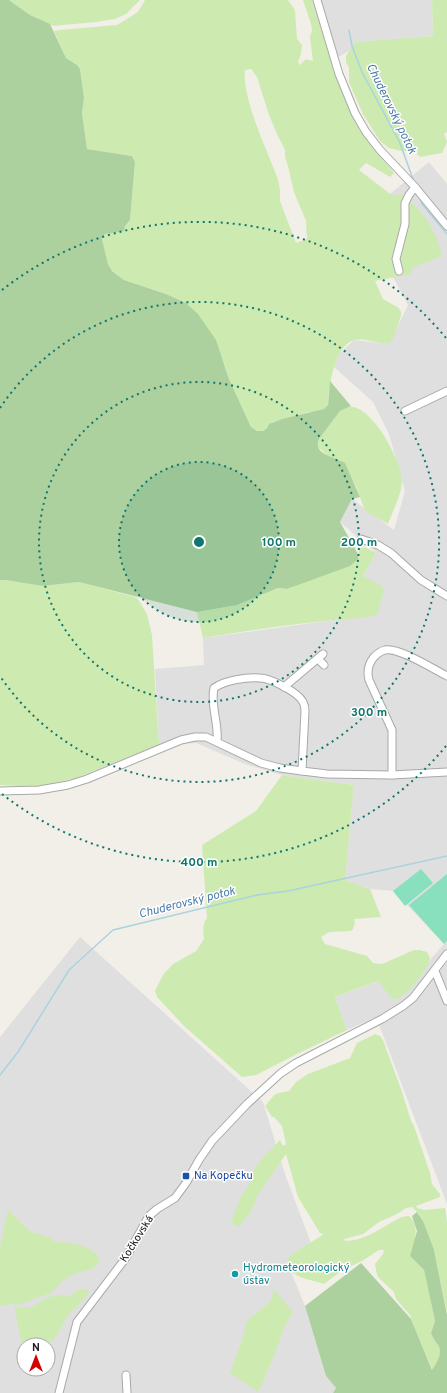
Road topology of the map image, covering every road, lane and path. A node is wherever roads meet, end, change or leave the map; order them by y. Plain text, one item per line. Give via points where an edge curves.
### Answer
1 (317, 0) edge
2 (415, 188) junction
3 (447, 226) edge
4 (399, 271) dead end
5 (447, 391) edge
6 (405, 411) dead end
7 (361, 539) dead end
8 (447, 596) edge
9 (324, 665) dead end
10 (447, 676) edge
11 (284, 688) junction
12 (217, 741) junction
13 (302, 771) junction
14 (447, 772) edge
15 (392, 775) junction
16 (0, 790) edge
17 (447, 954) edge
18 (435, 971) junction
19 (447, 1001) edge
20 (126, 1375) dead end
21 (59, 1393) edge
22 (127, 1393) edge

1 - 2 street via 339,74 355,113 380,150
2 - 3 street
2 - 4 street via 404,203 405,224 396,259
5 - 6 street
7 - 8 street via 378,545 421,580
9 - 11 street via 320,656
10 - 15 street via 397,651 384,650 372,660 368,673 369,680 392,730
11 - 12 street via 261,678 220,683 214,688 212,697
11 - 13 street via 303,702 305,711
12 - 13 street via 261,763
12 - 16 street via 195,736 181,740 68,785 39,790
13 - 15 street
14 - 15 street
17 - 18 street, Kočkovská
18 - 19 street
18 - 21 street, Kočkovská via 403,1006 296,1063 247,1104 212,1141 175,1198 149,1216 125,1259 77,1322
20 - 22 street

